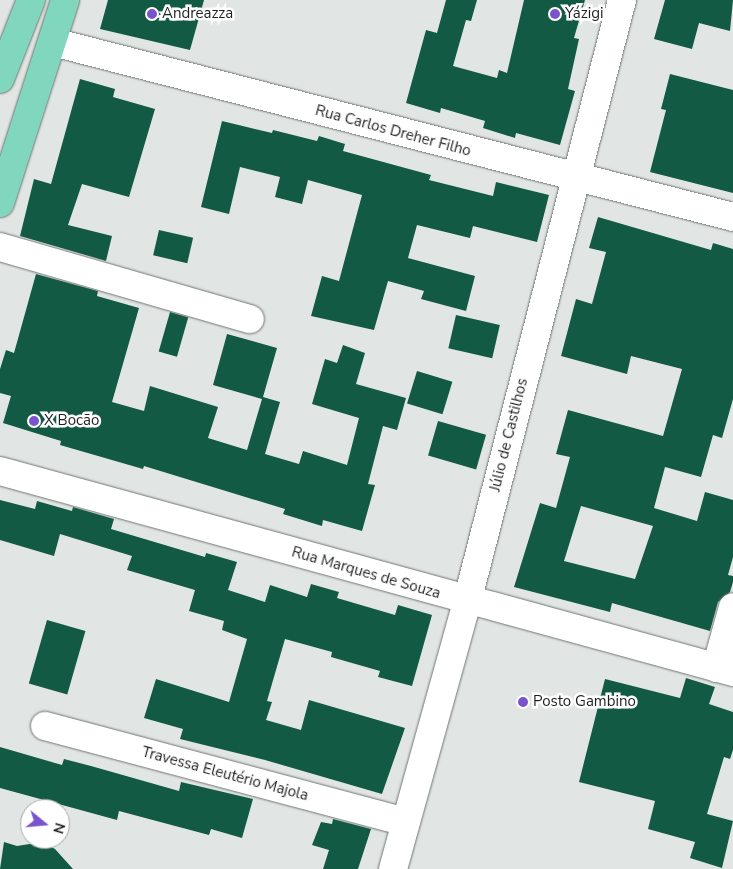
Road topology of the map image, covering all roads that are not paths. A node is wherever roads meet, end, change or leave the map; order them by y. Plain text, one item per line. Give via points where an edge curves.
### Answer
1 (31, 0) edge
2 (65, 0) edge
3 (622, 0) edge
4 (53, 42) junction
5 (0, 79) edge
6 (576, 179) junction
7 (0, 203) edge
8 (733, 217) edge
9 (0, 247) edge
10 (250, 319) dead end
11 (0, 472) edge
12 (466, 602) junction
13 (733, 606) edge
14 (725, 670) edge
15 (45, 726) dead end
16 (404, 822) junction
17 (393, 869) edge

1 - 5 main road
2 - 4 main road
3 - 6 street, Júlio de Castilhos
4 - 6 street, Rua Carlos Dreher Filho
4 - 7 main road
6 - 8 street, Rua Carlos Dreher Filho
6 - 12 street, Júlio de Castilhos
9 - 10 street
11 - 12 street, Rua Marques de Souza
12 - 14 street, Rua Marques de Souza
12 - 16 street, Júlio de Castilhos
13 - 14 street
15 - 16 street, Travessa Eleutério Majola
16 - 17 street, Júlio de Castilhos

